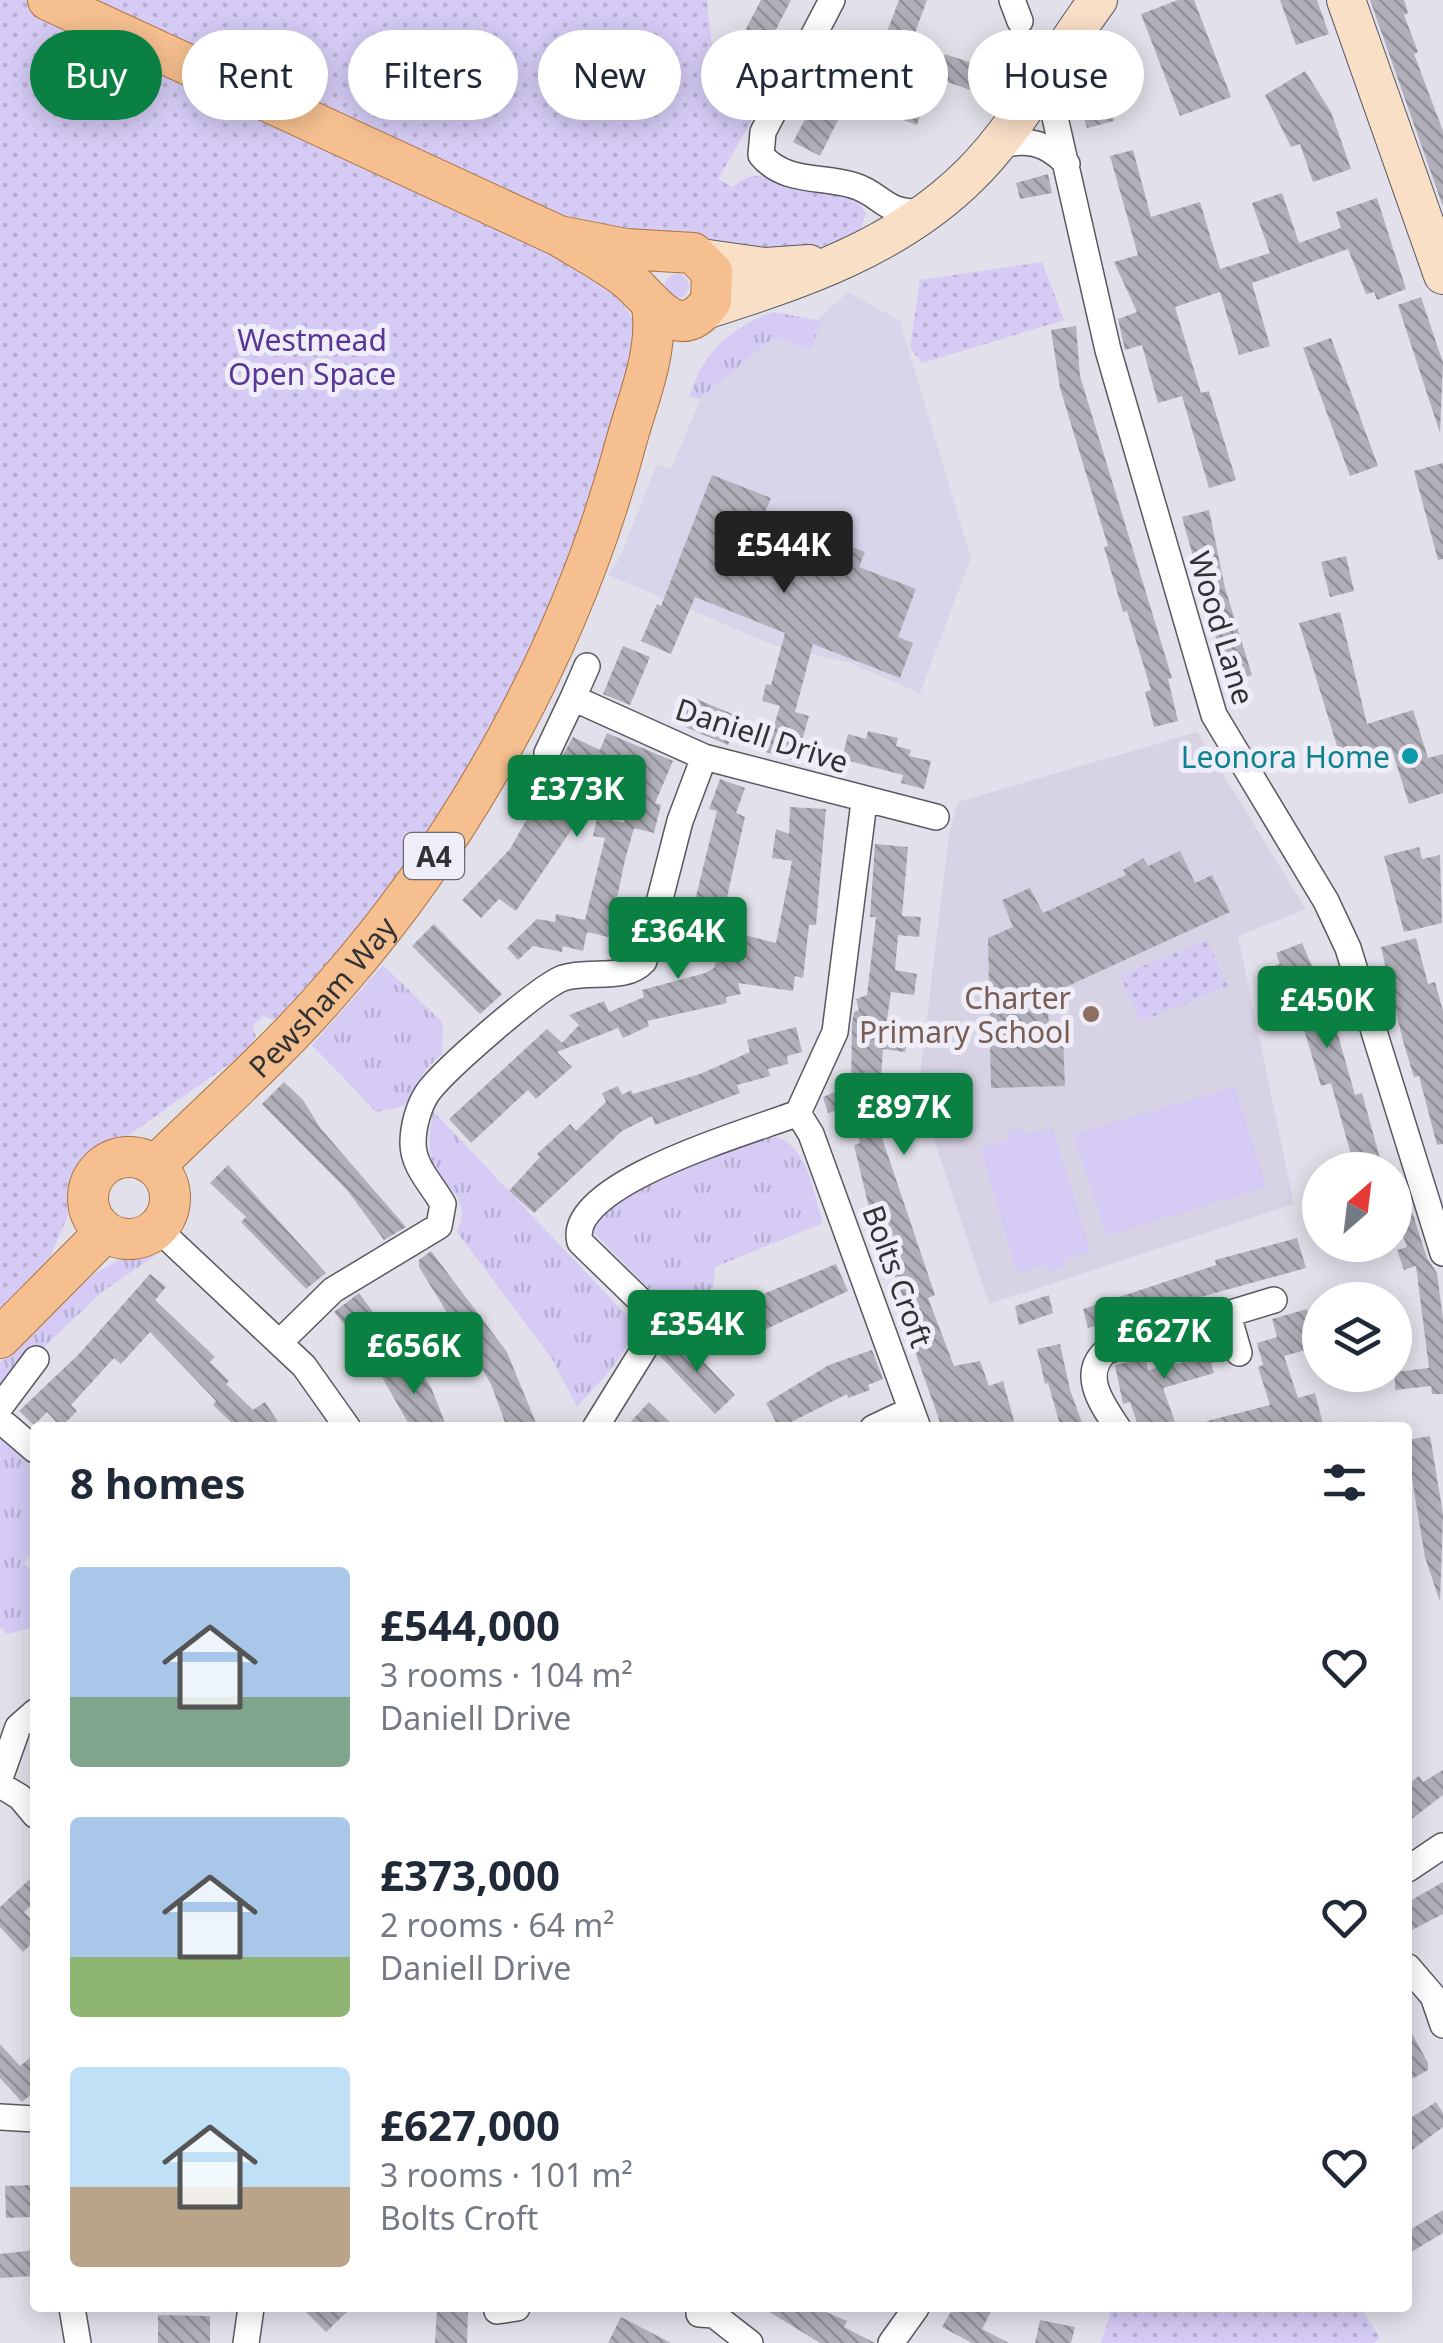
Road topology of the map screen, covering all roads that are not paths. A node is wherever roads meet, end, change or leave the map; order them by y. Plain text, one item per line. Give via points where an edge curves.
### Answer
1 (48, 0) edge
2 (832, 0) edge
3 (1098, 0) edge
4 (1346, 0) edge
5 (1076, 30) edge
6 (1012, 120) edge
7 (1058, 120) edge
8 (994, 146) junction
9 (1067, 164) junction
10 (872, 197) junction
11 (1430, 207) edge
12 (926, 212) junction
13 (560, 236) junction
14 (686, 255) junction
15 (849, 256) junction
16 (1443, 275) edge
17 (650, 303) junction
18 (698, 314) junction
19 (616, 482) junction
20 (586, 666) dead end
21 (572, 698) junction
22 (547, 753) dead end
23 (704, 757) junction
24 (864, 802) junction
25 (936, 817) dead end
26 (798, 1114) junction
27 (156, 1166) junction
28 (158, 1228) junction
29 (105, 1232) junction
30 (1443, 1253) edge
31 (1274, 1300) dead end
32 (1228, 1315) junction
33 (0, 1338) edge
34 (280, 1342) junction
35 (1239, 1353) dead end
36 (36, 1359) dead end
37 (0, 1408) edge
38 (915, 1419) edge
39 (0, 1420) edge
40 (345, 1422) edge
41 (599, 1422) edge
42 (1114, 1422) edge
43 (30, 1446) edge
44 (30, 1716) edge
45 (0, 1781) edge
46 (30, 1810) edge
47 (1442, 1846) edge
48 (1412, 1861) edge
49 (1412, 1971) edge
50 (1443, 2025) edge
51 (0, 2117) edge
52 (30, 2119) edge
53 (73, 2312) edge
54 (250, 2312) edge
55 (710, 2312) edge
56 (914, 2312) edge
57 (895, 2342) edge
58 (78, 2343) edge
59 (246, 2343) edge
60 (750, 2343) edge

1 - 13 main road
2 - 10 street via 753,160 848,184
3 - 5 street
4 - 11 street
6 - 8 street
7 - 9 street, Wood Lane
8 - 9 street via 1042,144
8 - 12 street
9 - 30 street, Wood Lane via 1108,350 1214,715 1348,948
10 - 12 street via 895,210
10 - 15 street via 878,218
11 - 16 street
12 - 15 street
13 - 14 main road
13 - 17 main road via 617,271
14 - 15 street via 765,267
14 - 17 main road, A4 via 658,258 647,272
14 - 18 main road, A4 via 714,281 711,300
15 - 18 street via 794,283
17 - 18 main road via 670,319
17 - 19 main road, Pewsham Way / A4 via 651,358
18 - 19 main road, Pewsham Way / A4
19 - 27 main road, Pewsham Way / A4 via 518,715 455,825 336,985
20 - 21 street
21 - 22 street
21 - 23 street, Daniell Drive
23 - 24 street, Daniell Drive
23 - 34 street via 640,965 551,984 443,1076 426,1094 412,1140 419,1168 443,1204 439,1226 334,1290
24 - 25 street, Daniell Drive
24 - 26 street via 835,1032
26 - 38 street, Bolts Croft
26 - 41 street via 638,1173 584,1221 580,1242 648,1308 657,1328
27 - 28 main road via 170,1204
27 - 29 main road via 118,1158 96,1172 87,1197
28 - 29 main road via 132,1239
28 - 34 street
29 - 33 main road
31 - 32 street
32 - 35 street
32 - 42 street via 1118,1345 1098,1358 1093,1380
34 - 40 street
36 - 37 street
39 - 43 street
44 - 45 street via 18,1727
45 - 46 street
47 - 48 street
49 - 50 street via 1433,1996
51 - 52 street
53 - 58 street
54 - 59 street
55 - 60 street
56 - 57 street

